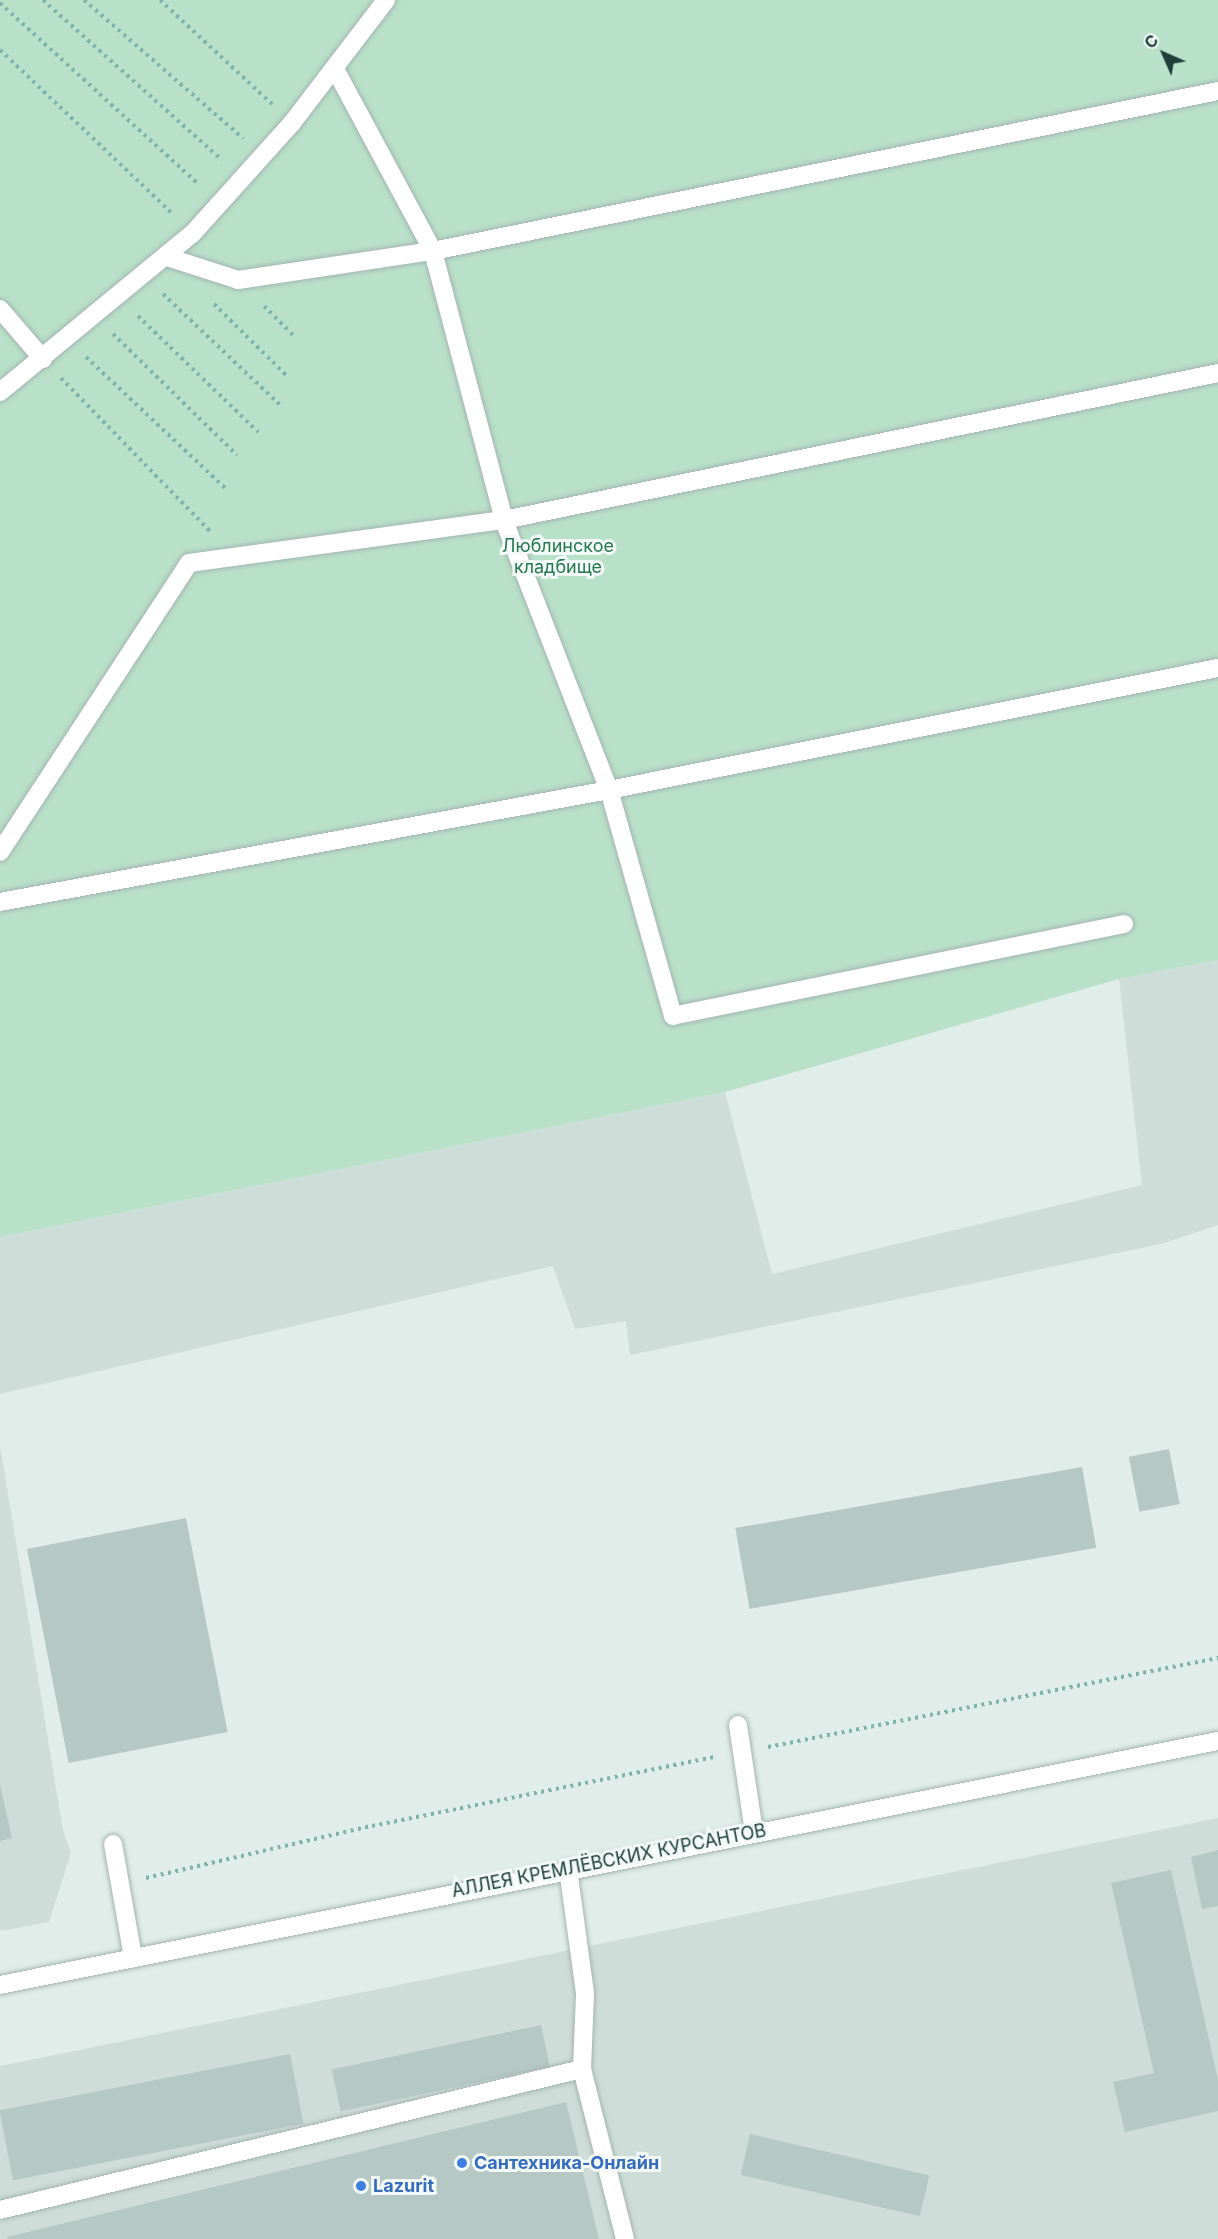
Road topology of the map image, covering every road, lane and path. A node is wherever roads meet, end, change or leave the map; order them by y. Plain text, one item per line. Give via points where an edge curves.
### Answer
1 (43, 0) edge
2 (84, 0) edge
3 (160, 0) edge
4 (386, 0) edge
5 (0, 3) edge
6 (0, 50) edge
7 (335, 69) junction
8 (1218, 91) edge
9 (292, 123) junction
10 (264, 157) junction
11 (243, 179) junction
12 (220, 204) junction
13 (193, 233) junction
14 (433, 251) junction
15 (167, 257) junction
16 (143, 274) junction
17 (238, 280) junction
18 (118, 296) junction
19 (207, 296) dead end
20 (0, 309) edge
21 (96, 317) junction
22 (295, 337) dead end
23 (67, 339) junction
24 (43, 359) junction
25 (1218, 373) edge
26 (286, 375) dead end
27 (0, 392) edge
28 (280, 405) dead end
29 (258, 432) dead end
30 (237, 455) dead end
31 (225, 488) dead end
32 (504, 520) junction
33 (233, 554) junction
34 (1218, 668) edge
35 (609, 790) junction
36 (0, 852) edge
37 (0, 902) edge
38 (1124, 924) dead end
39 (1218, 1658) edge
40 (738, 1725) dead end
41 (1218, 1742) edge
42 (742, 1752) junction
43 (754, 1832) junction
44 (113, 1844) dead end
45 (568, 1869) junction
46 (120, 1884) junction
47 (133, 1958) junction
48 (0, 1985) edge
49 (582, 2069) junction
50 (0, 2210) edge
51 (625, 2239) edge

1 - 11 path
2 - 10 path
3 - 9 path
4 - 7 main road
5 - 12 path
6 - 13 path
7 - 9 main road
7 - 14 main road
8 - 14 main road
9 - 10 main road
10 - 11 main road
11 - 12 main road
12 - 13 main road
13 - 15 main road
14 - 17 main road
14 - 32 main road
15 - 16 main road
15 - 17 main road
16 - 18 main road
16 - 28 path
17 - 22 path
18 - 21 main road
18 - 29 path
19 - 26 path
20 - 24 main road
21 - 23 main road
21 - 30 path
23 - 24 main road
23 - 31 path
24 - 27 main road
24 - 33 path
25 - 32 main road
32 - 33 main road
32 - 35 main road
33 - 36 main road via 189,563
34 - 35 main road
35 - 37 main road
35 - 38 main road via 673,1016
39 - 42 path
40 - 42 main road
41 - 43 main road, АЛЛЕЯ КРЕМЛЁВСКИХ КУРСАНТОВ
42 - 43 main road
42 - 46 path via 372,1826
43 - 45 main road, АЛЛЕЯ КРЕМЛЁВСКИХ КУРСАНТОВ
44 - 46 main road
45 - 47 main road, АЛЛЕЯ КРЕМЛЁВСКИХ КУРСАНТОВ
45 - 49 main road via 585,1993
46 - 47 main road
47 - 48 main road, АЛЛЕЯ КРЕМЛЁВСКИХ КУРСАНТОВ
49 - 50 main road
49 - 51 main road

